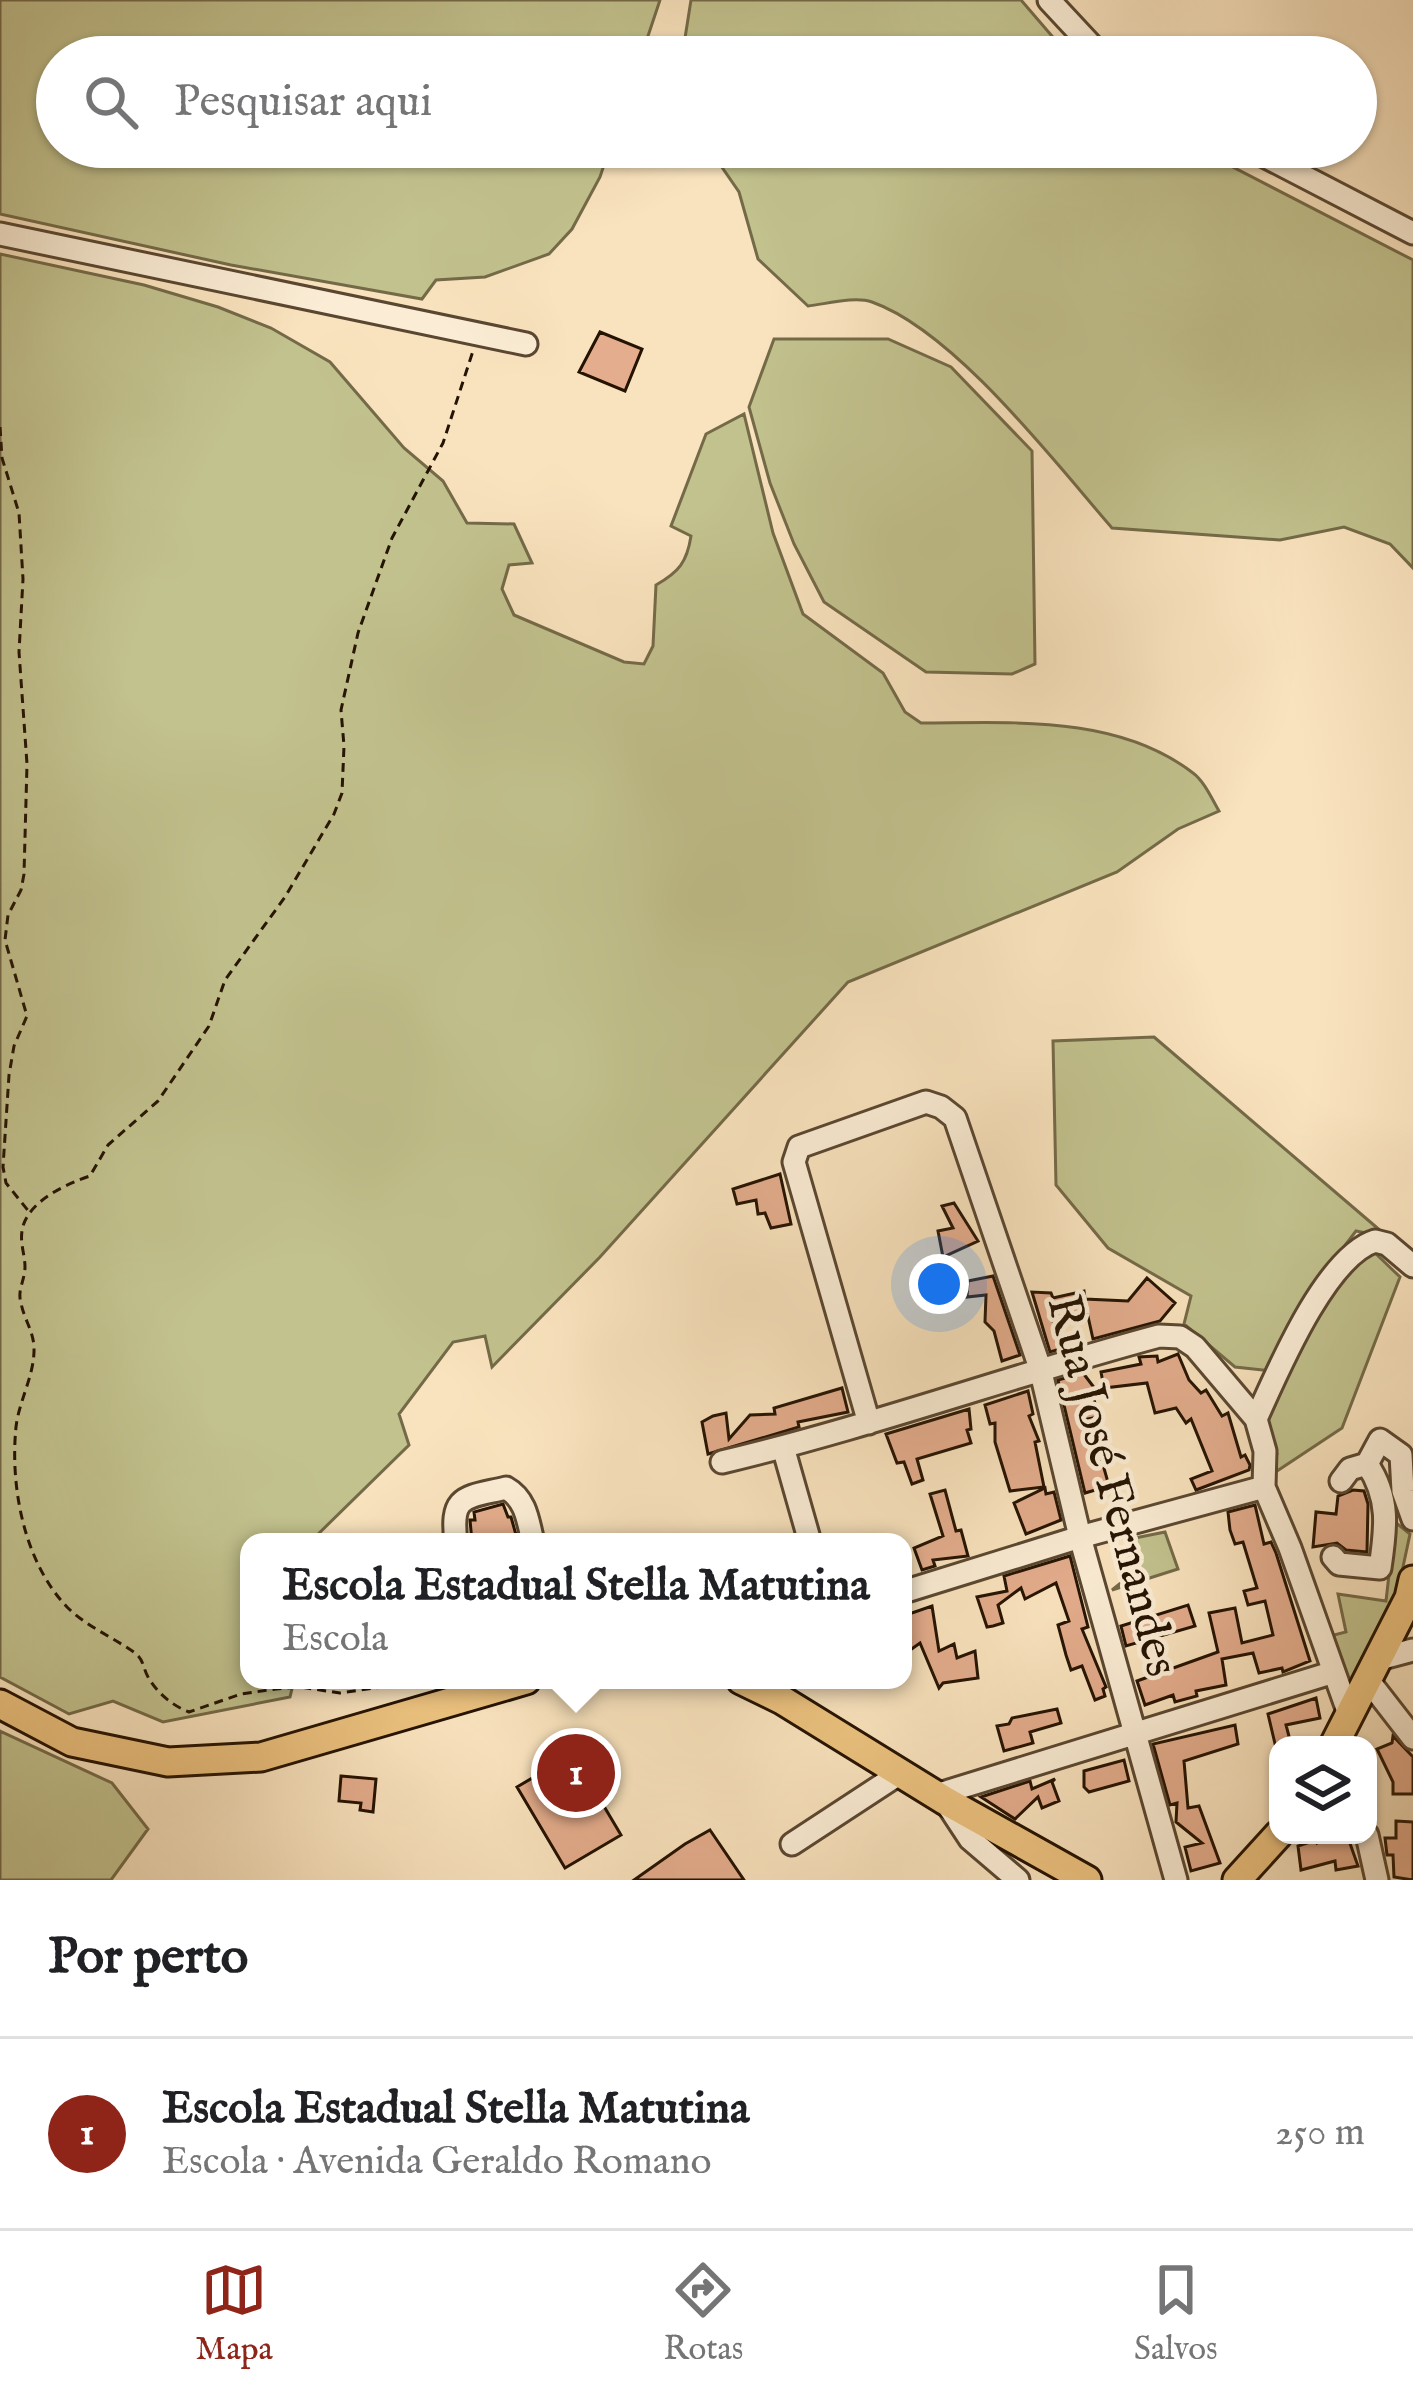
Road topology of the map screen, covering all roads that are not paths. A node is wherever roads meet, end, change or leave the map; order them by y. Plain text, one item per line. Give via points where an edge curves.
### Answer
1 (1049, 0) edge
2 (1082, 36) edge
3 (1288, 168) edge
4 (1413, 232) edge
5 (0, 234) edge
6 (526, 344) dead end
7 (1413, 1267) edge
8 (1040, 1367) junction
9 (1256, 1419) junction
10 (869, 1423) junction
11 (783, 1448) junction
12 (722, 1462) dead end
13 (1367, 1464) junction
14 (1341, 1481) dead end
15 (1264, 1487) junction
16 (1413, 1519) edge
17 (456, 1533) edge
18 (531, 1533) edge
19 (807, 1533) edge
20 (1080, 1537) junction
21 (1333, 1557) dead end
22 (1413, 1580) edge
23 (912, 1589) edge
24 (1413, 1649) edge
25 (1373, 1669) junction
26 (1334, 1672) junction
27 (467, 1689) edge
28 (759, 1689) edge
29 (0, 1704) edge
30 (1350, 1717) junction
31 (1136, 1733) junction
32 (1339, 1736) edge
33 (1413, 1738) edge
34 (902, 1772) junction
35 (940, 1798) junction
36 (792, 1844) dead end
37 (1269, 1844) edge
38 (1369, 1844) edge
39 (1018, 1880) edge
40 (1087, 1880) edge
41 (1176, 1880) edge
42 (1237, 1880) edge
43 (1377, 1880) edge

1 - 2 street
3 - 4 street
5 - 6 street
7 - 9 street via 1388,1244 1354,1252 1312,1306
8 - 9 street via 1180,1337
8 - 10 street
8 - 10 street, Rua José Fernandes via 955,1118 917,1103 799,1147 794,1162
8 - 20 street, Rua José Fernandes
9 - 15 street
10 - 11 street
11 - 12 street
11 - 19 street
13 - 14 street
13 - 16 street via 1380,1440 1401,1455
13 - 21 street via 1386,1506 1380,1568
15 - 20 street
15 - 26 street
17 - 18 street via 455,1507 463,1498 506,1488 524,1508
20 - 23 street
20 - 31 street, Rua José Fernandes
22 - 25 main road
24 - 25 street
25 - 30 main road
25 - 33 street
26 - 30 street
26 - 31 street
27 - 29 main road via 261,1756 168,1762 72,1742
28 - 34 main road
30 - 32 main road
31 - 35 street
31 - 41 street, Rua José Fernandes
34 - 35 main road
34 - 36 street
35 - 39 street via 970,1839
35 - 40 main road
37 - 42 main road
38 - 43 street

